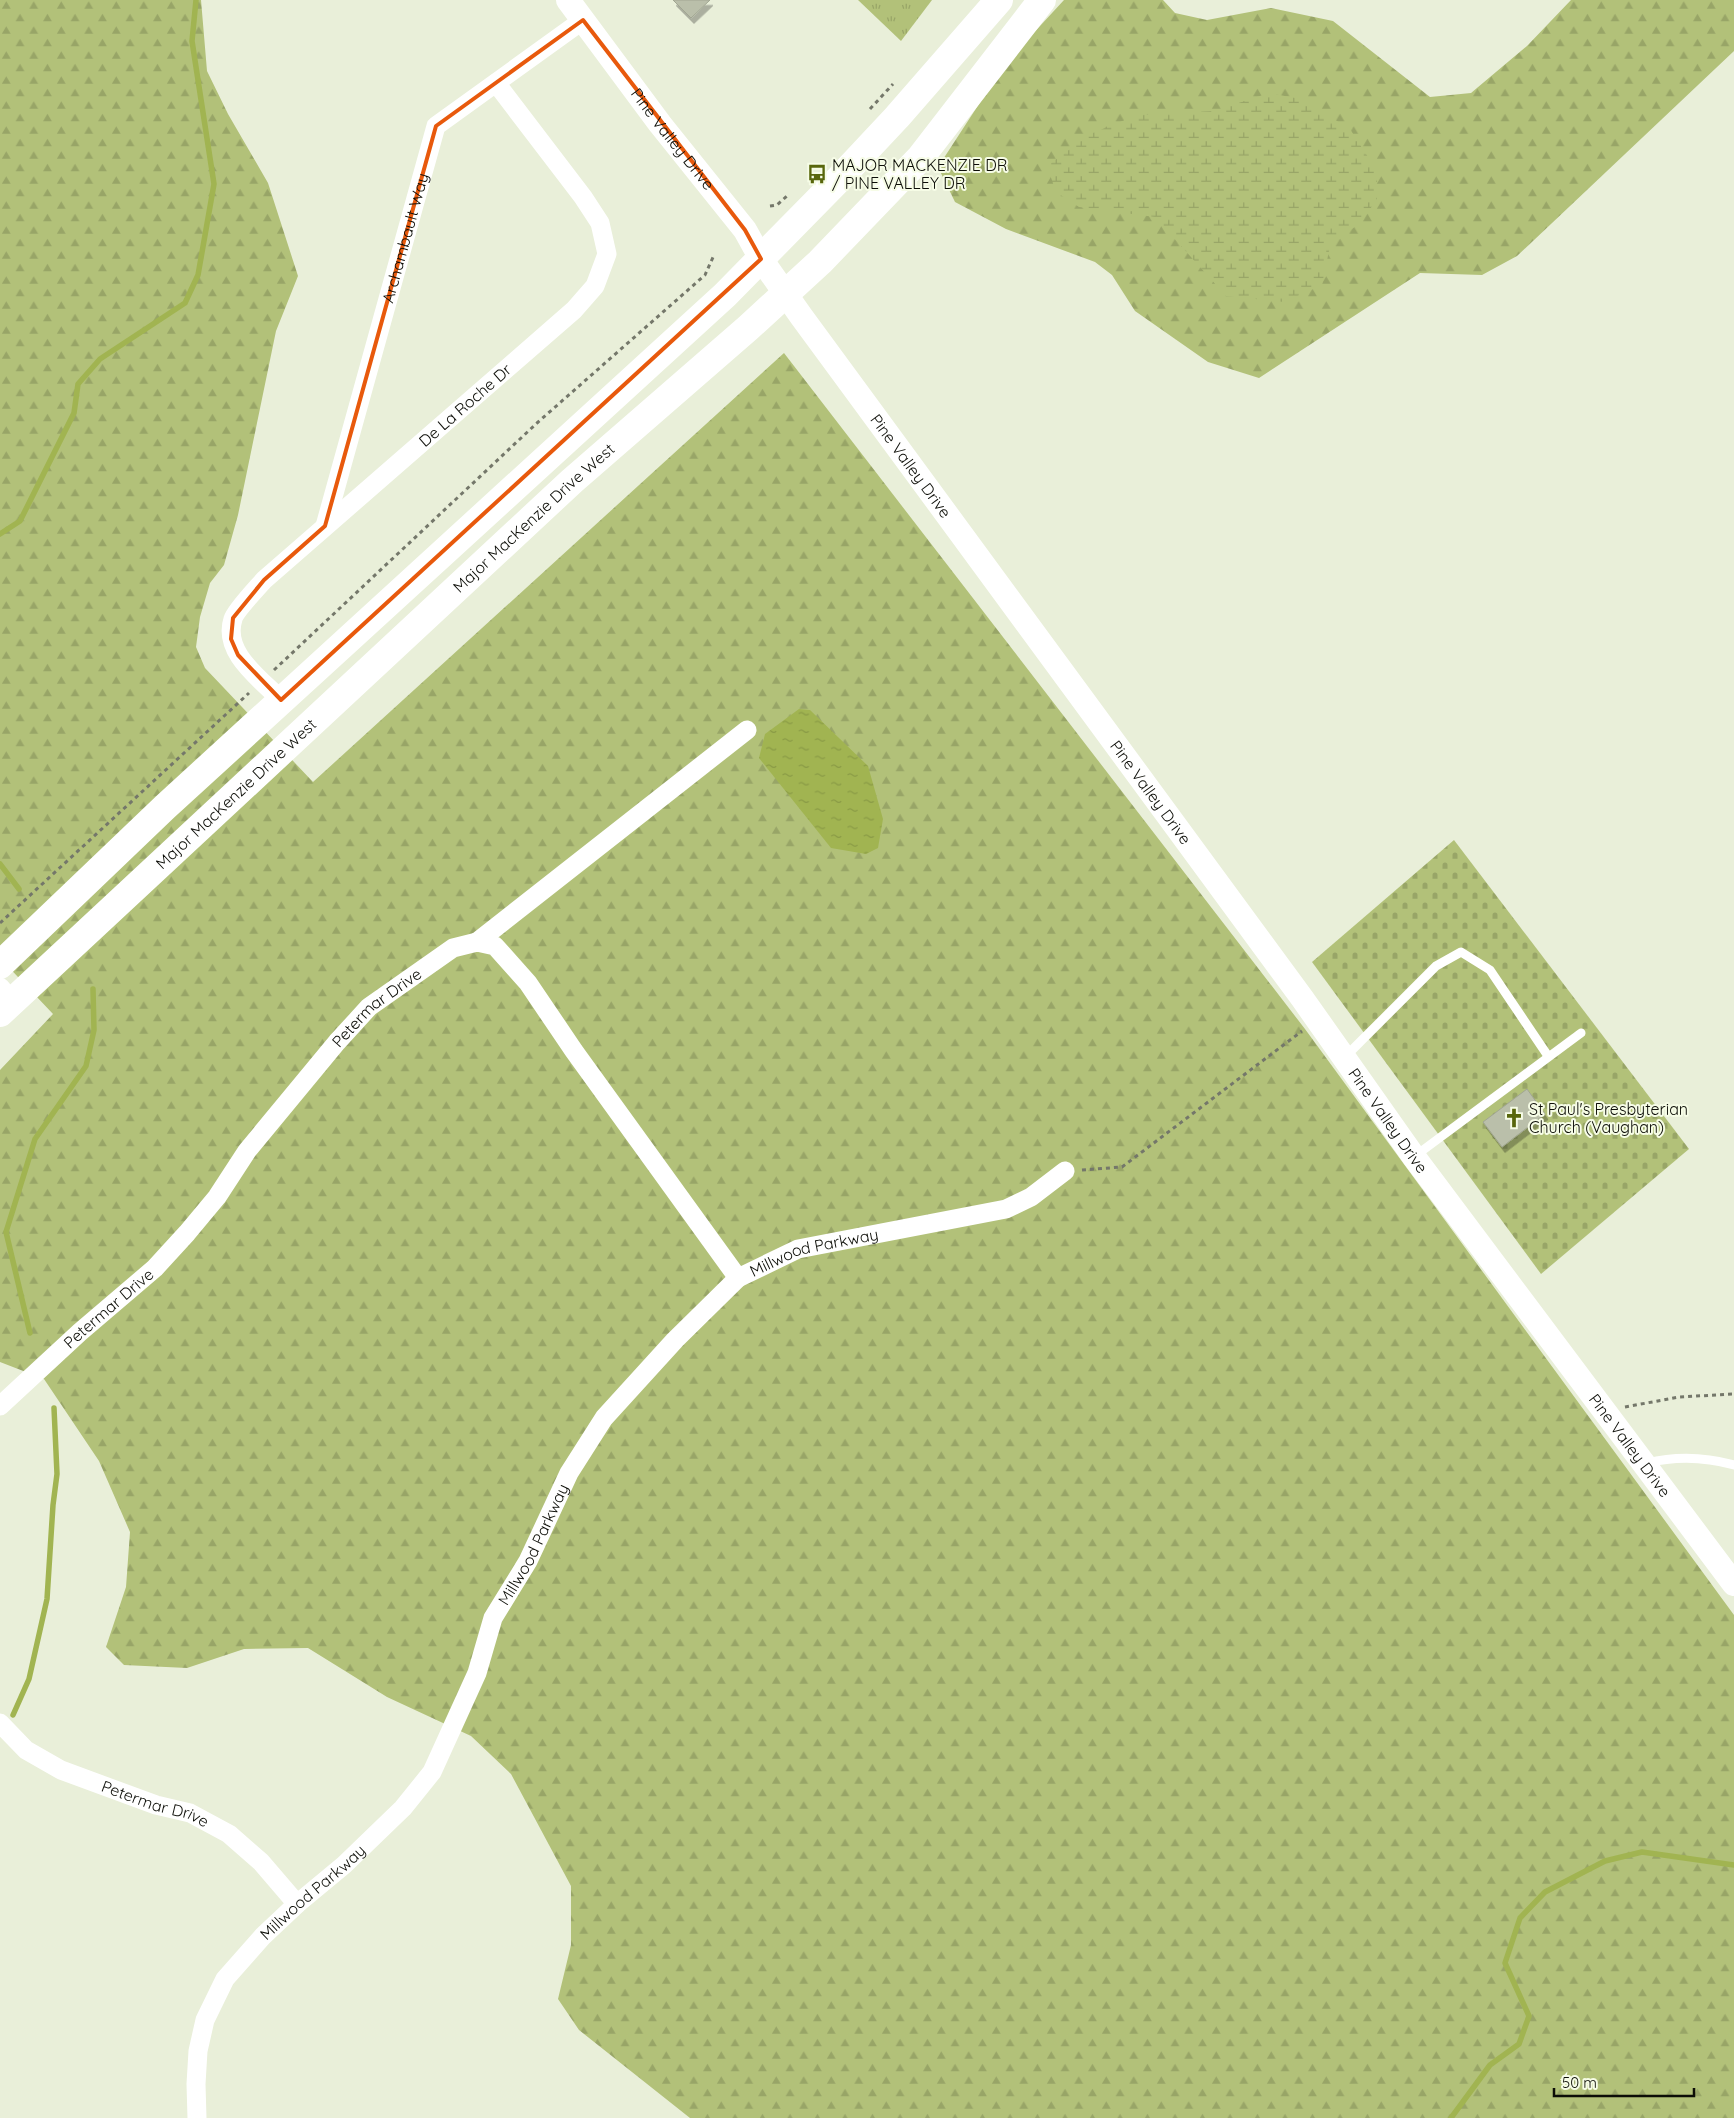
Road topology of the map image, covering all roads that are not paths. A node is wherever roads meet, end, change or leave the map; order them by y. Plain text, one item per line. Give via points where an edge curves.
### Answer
1 (568, 0) edge
2 (999, 0) edge
3 (1042, 0) edge
4 (583, 20) junction
5 (496, 83) junction
6 (761, 259) junction
7 (785, 294) junction
8 (325, 526) junction
9 (281, 700) junction
10 (747, 730) dead end
11 (477, 942) junction
12 (0, 965) edge
13 (4, 1000) edge
14 (1581, 1033) dead end
15 (1548, 1056) junction
16 (1344, 1058) junction
17 (1414, 1157) junction
18 (1065, 1171) road end
19 (738, 1278) junction
20 (0, 1406) edge
21 (1644, 1464) junction
22 (1734, 1465) edge
23 (1734, 1584) edge
24 (0, 1723) edge
25 (297, 1904) junction
26 (198, 2118) edge

1 - 4 street, Pine Valley Drive
2 - 6 main road via 897,117
3 - 7 main road, Major MacKenzie Drive West via 920,158
4 - 5 street, Archambault Way
4 - 6 street, Pine Valley Drive via 660,124 745,230
5 - 8 street, Archambault Way via 436,126
5 - 8 street, De La Roche Dr via 600,223 607,254 598,278 574,310
6 - 7 street, Pine Valley Drive
6 - 9 main road
7 - 13 main road, Major MacKenzie Drive West via 564,488
7 - 16 street, Pine Valley Drive
8 - 9 street, De La Roche Dr via 264,580 233,618 230,639 238,655
9 - 12 main road
10 - 11 street
11 - 19 street via 495,946 528,982
11 - 20 street, Petermar Drive via 452,948 369,1007 247,1151 188,1233 155,1268
14 - 15 lane
15 - 16 lane via 1490,970 1461,952 1436,966
15 - 17 lane
16 - 17 street, Pine Valley Drive
17 - 21 street, Pine Valley Drive
18 - 19 street, Millwood Parkway via 1031,1197 1006,1209 798,1249
19 - 25 street, Millwood Parkway via 675,1340 604,1418 569,1473 528,1561 494,1618 477,1673 432,1772 372,1840
21 - 22 lane via 1669,1458 1714,1459
21 - 23 street, Pine Valley Drive
24 - 25 street, Petermar Drive via 26,1750 61,1770 156,1805 190,1813 229,1834 261,1862
25 - 26 street, Millwood Parkway via 225,1979 205,2020 198,2052

